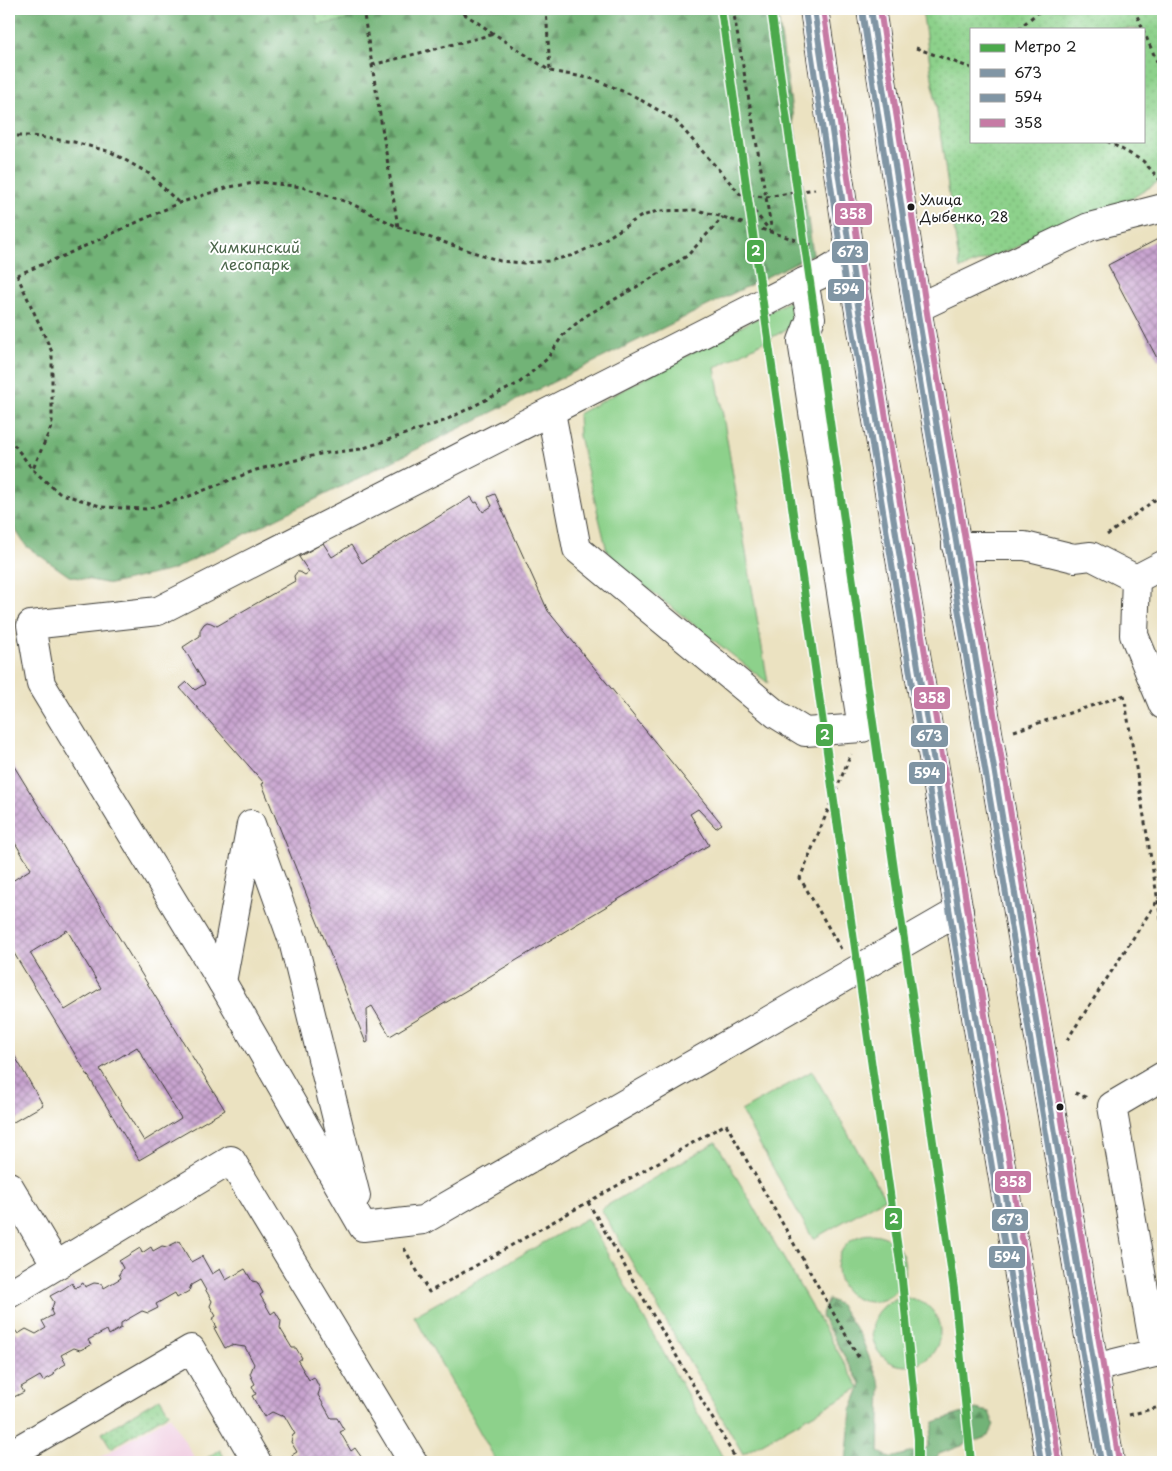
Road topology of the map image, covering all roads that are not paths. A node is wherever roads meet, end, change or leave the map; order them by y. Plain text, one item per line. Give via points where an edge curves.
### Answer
1 (814, 9) edge
2 (871, 9) edge
3 (1163, 208) edge
4 (851, 257) junction
5 (804, 282) junction
6 (917, 308) junction
7 (551, 412) junction
8 (956, 546) junction
9 (1163, 565) edge
10 (1136, 579) junction
11 (1159, 695) edge
12 (958, 910) junction
13 (222, 982) junction
14 (1163, 1076) edge
15 (9, 1186) edge
16 (363, 1227) junction
17 (56, 1265) junction
18 (9, 1294) edge
19 (1159, 1352) edge
20 (1094, 1368) junction
21 (9, 1454) edge
22 (257, 1462) edge
23 (413, 1462) edge
24 (1050, 1462) edge
25 (1110, 1462) edge

1 - 4 main road
2 - 6 main road
3 - 6 main road via 1089,227
4 - 5 main road
4 - 12 main road
5 - 7 main road
5 - 7 main road via 811,318 802,340 862,728 805,732 776,714 577,549
6 - 8 main road
7 - 13 main road via 158,610 31,625 41,684
8 - 10 main road via 1025,546 1074,558 1091,556
8 - 20 main road
9 - 10 main road
10 - 11 main road via 1134,635
12 - 16 main road via 423,1220
12 - 24 main road
13 - 16 main road
13 - 16 main road via 251,824 293,940
14 - 19 main road via 1112,1106
15 - 17 main road
17 - 18 main road
17 - 23 main road via 231,1160
19 - 20 main road
20 - 25 main road
21 - 22 main road via 191,1348

